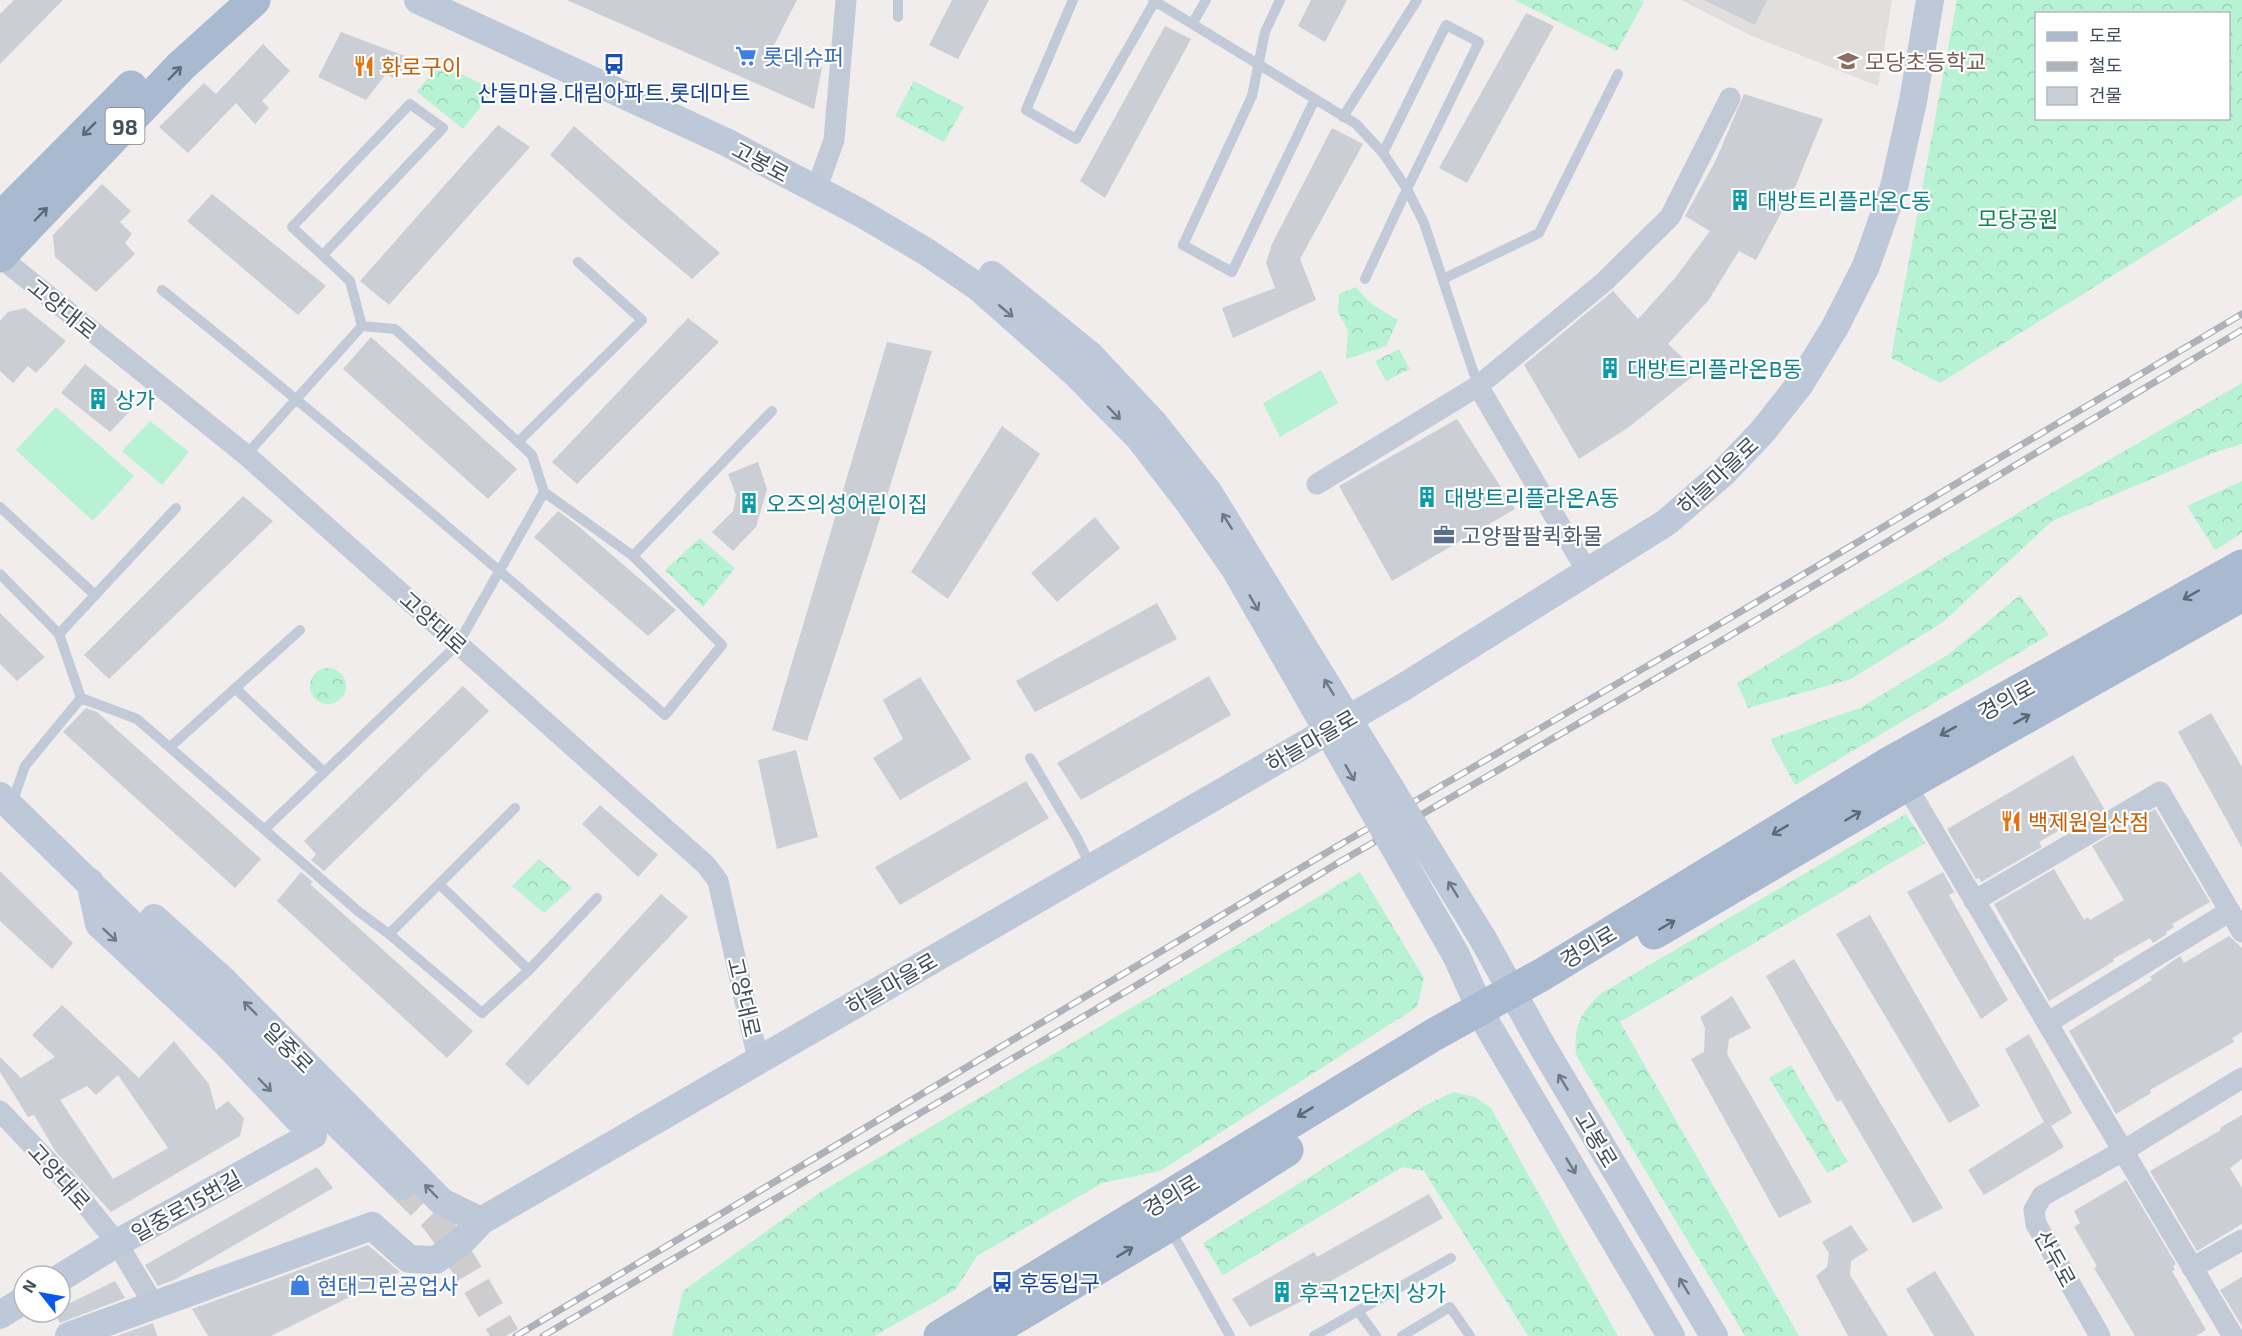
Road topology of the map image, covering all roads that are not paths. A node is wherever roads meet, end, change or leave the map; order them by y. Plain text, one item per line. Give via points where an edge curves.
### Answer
1 (220, 0) edge
2 (254, 0) edge
3 (418, 0) edge
4 (457, 0) edge
5 (846, 0) edge
6 (898, 0) edge
7 (1073, 0) edge
8 (1154, 0) edge
9 (1206, 0) edge
10 (1280, 0) edge
11 (1417, 0) edge
12 (1930, 0) edge
13 (898, 17) dead end
14 (1192, 24) junction
15 (1258, 64) junction
16 (1618, 74) dead end
17 (1730, 98) dead end
18 (1315, 99) junction
19 (1343, 117) junction
20 (1383, 153) junction
21 (819, 182) junction
22 (1407, 189) junction
23 (0, 219) edge
24 (323, 255) junction
25 (0, 256) edge
26 (578, 262) dead end
27 (1365, 279) dead end
28 (1443, 279) junction
29 (162, 290) dead end
30 (362, 326) junction
31 (1081, 363) junction
32 (1478, 386) junction
33 (297, 398) junction
34 (772, 411) dead end
35 (518, 442) junction
36 (246, 455) junction
37 (1317, 484) dead end
38 (544, 492) junction
39 (0, 507) edge
40 (176, 508) dead end
41 (633, 556) junction
42 (2242, 566) edge
43 (501, 570) junction
44 (1588, 573) junction
45 (0, 574) edge
46 (94, 596) junction
47 (2242, 596) edge
48 (300, 630) dead end
49 (59, 634) junction
50 (458, 644) junction
51 (235, 688) junction
52 (81, 698) junction
53 (170, 747) junction
54 (1030, 758) dead end
55 (324, 772) junction
56 (1906, 785) junction
57 (4, 806) edge
58 (515, 808) dead end
59 (265, 830) junction
60 (1091, 867) junction
61 (90, 882) junction
62 (440, 885) junction
63 (597, 898) dead end
64 (1974, 901) junction
65 (2230, 911) junction
66 (2242, 932) edge
67 (390, 934) junction
68 (530, 970) junction
69 (1518, 999) junction
70 (1484, 1017) junction
71 (2047, 1023) junction
72 (758, 1059) junction
73 (2242, 1078) edge
74 (0, 1111) edge
75 (313, 1135) joint
76 (2123, 1151) junction
77 (401, 1186) tunnel mouth
78 (481, 1221) junction
79 (1168, 1226) junction
80 (2242, 1240) edge
81 (117, 1243) junction
82 (1451, 1258) dead end
83 (2192, 1268) junction
84 (72, 1271) edge
85 (154, 1305) junction
86 (1358, 1311) junction
87 (69, 1336) edge
88 (940, 1336) edge
89 (984, 1336) edge
90 (1230, 1336) edge
91 (1314, 1336) edge
92 (1376, 1336) edge
93 (1402, 1336) edge
94 (1470, 1336) edge
95 (1671, 1336) edge
96 (1714, 1336) edge
97 (2100, 1336) edge
98 (2233, 1336) edge

1 -> 23 main road, 98
25 -> 2 main road, 고양대로 / 98 via 182,66
3 - 21 main road, 고봉로
4 - 21 main road, 고봉로
5 - 21 street via 834,140
6 - 13 lane
7 - 8 lane via 1026,110 1076,140
8 - 14 lane
9 - 14 lane
10 - 15 lane via 1265,32
11 - 19 lane
12 - 44 main road, 하늘마을로 via 1894,188 1866,266 1835,327 1800,384 1723,473 1667,522
14 - 15 lane
15 - 18 lane
15 - 18 lane via 1252,96 1183,245 1232,272
16 - 28 lane via 1539,232
17 - 32 street via 1670,217 1604,282
18 - 19 lane
19 - 20 lane via 1356,124
20 - 22 lane
20 - 22 lane via 1446,25 1479,42
21 - 31 main road, 고봉로 via 978,287
22 - 27 lane
22 - 28 lane via 1424,223
24 - 24 lane via 292,227 410,104 443,128
24 - 30 lane via 350,280
25 - 36 street, 고양대로
26 - 35 lane via 642,320
28 - 32 lane
29 - 33 lane
30 - 33 lane
30 - 35 lane via 395,329
69 -> 31 main road, 고봉로, bridge via 1209,493 1153,422
31 -> 70 main road, 고봉로, bridge via 1235,569 1456,955
32 - 37 street
32 - 44 street
33 - 36 lane
33 - 43 lane
34 - 41 lane
35 - 38 lane via 532,455
36 - 50 street, 고양대로
38 - 41 lane
38 - 43 lane
39 - 46 lane
40 - 46 lane
41 - 43 lane via 722,645 665,715
42 -> 69 main road, 경의로 via 1886,765
43 - 50 lane
44 - 60 main road, 하늘마을로 via 1402,688
45 - 49 lane
46 - 49 lane
56 -> 47 main road, 경의로
48 - 51 lane
49 - 52 lane
50 - 55 lane
50 - 72 street, 고양대로 via 706,865 718,881
51 - 53 lane
51 - 55 lane
52 - 53 lane via 137,719
52 - 57 lane via 25,766
53 - 59 lane
54 - 60 lane
55 - 59 lane
56 - 64 street
69 -> 56 main road, 경의로 via 1554,991
57 - 61 main road, 일중로
58 - 62 lane
59 - 67 lane
60 - 72 main road, 하늘마을로
61 -> 75 main road, 일중로 via 99,924 225,1042
61 - 77 main road, 일중로
78 -> 61 main road, 일중로 via 442,1202 224,981 138,904
62 - 67 lane
62 - 68 lane
63 - 68 lane
64 - 65 street via 2160,792
64 - 71 street
65 - 66 street
65 - 71 street
67 - 68 lane via 482,1013
69 - 70 main road, 경의로
96 -> 69 main road, 고봉로
70 - 79 main road, 경의로 via 1444,1049
70 -> 88 main road, 경의로 via 1435,1034
70 -> 95 main road, 고봉로
71 - 76 street
72 - 78 main road, 하늘마을로
73 - 76 street, 산두로
74 - 81 street, 고양대로 via 71,1186
75 - 81 main road, 일중로15번길
76 - 83 street
76 - 97 street, 산두로 via 2042,1196 2034,1210 2036,1224
78 - 85 main road, 하늘마을로 via 436,1260 409,1258 372,1226
89 -> 79 main road, 경의로
79 - 90 lane
80 - 83 street
81 - 84 main road, 일중로15번길
81 - 85 street, 고양대로
82 - 86 lane
83 - 98 street
85 - 87 main road
86 - 91 lane
86 - 92 lane
93 - 94 lane via 1450,1307

